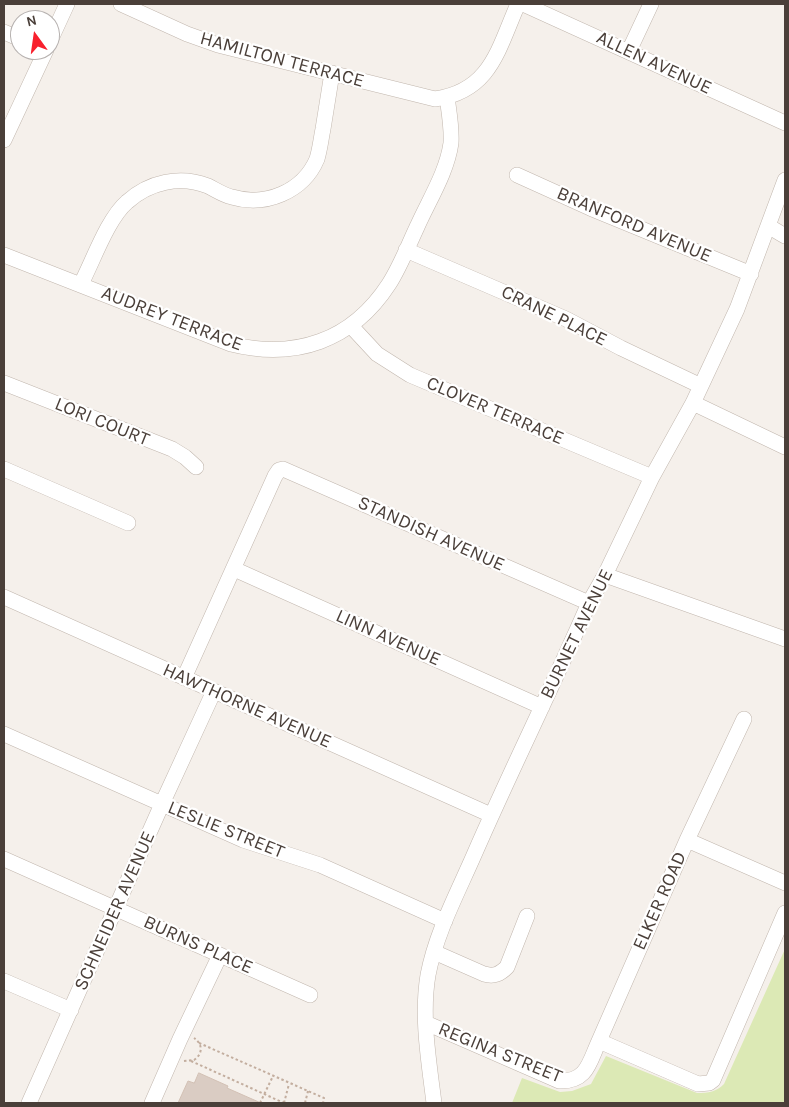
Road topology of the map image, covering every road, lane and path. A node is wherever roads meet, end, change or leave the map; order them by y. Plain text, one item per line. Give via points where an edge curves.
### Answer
1 (67, 4) edge
2 (121, 4) edge
3 (518, 4) edge
4 (523, 4) edge
5 (651, 4) edge
6 (60, 19) edge
7 (629, 51) junction
8 (41, 60) edge
9 (332, 73) junction
10 (448, 97) junction
11 (785, 123) edge
12 (4, 140) edge
13 (516, 175) dead end
14 (785, 180) edge
15 (768, 226) junction
16 (785, 236) edge
17 (406, 250) junction
18 (4, 255) edge
19 (751, 274) junction
20 (81, 284) junction
21 (351, 326) junction
22 (4, 383) edge
23 (701, 386) junction
24 (693, 403) junction
25 (785, 447) edge
26 (196, 467) dead end
27 (4, 469) edge
28 (652, 477) junction
29 (128, 523) dead end
30 (234, 569) junction
31 (605, 575) junction
32 (4, 597) edge
33 (589, 604) junction
34 (784, 634) edge
35 (184, 678) junction
36 (214, 691) junction
37 (542, 707) junction
38 (744, 719) dead end
39 (5, 740) edge
40 (162, 804) junction
41 (491, 815) junction
42 (687, 840) junction
43 (4, 859) edge
44 (785, 883) edge
45 (116, 909) junction
46 (785, 913) edge
47 (527, 916) dead end
48 (445, 921) junction
49 (434, 952) junction
50 (220, 955) junction
51 (4, 981) edge
52 (310, 995) dead end
53 (71, 1010) junction
54 (426, 1024) junction
55 (182, 1034) junction
56 (599, 1041) junction
57 (199, 1043) junction
58 (173, 1056) junction
59 (191, 1061) junction
60 (273, 1076) junction
61 (574, 1080) joint
62 (289, 1083) junction
63 (308, 1092) junction
64 (264, 1094) junction
65 (29, 1103) edge
66 (152, 1103) edge
67 (260, 1103) edge
68 (284, 1103) edge
69 (305, 1103) edge
70 (323, 1103) edge
71 (434, 1103) edge

1 - 6 street
2 - 9 street, HAMILTON TERRACE via 218,45
3 - 10 street via 490,68 473,85
4 - 7 street, ALLEN AVENUE
5 - 7 street
7 - 11 street, ALLEN AVENUE
8 - 12 street
9 - 10 street, HAMILTON TERRACE via 429,98
9 - 20 street via 319,152 313,167 299,183 281,195 253,201 232,198 208,186 184,181 168,181 145,189 126,202 115,215
10 - 17 street, AUDREY TERRACE via 451,132 448,157
13 - 19 street, BRANFORD AVENUE
14 - 15 street, BURNET AVENUE
15 - 16 street
15 - 19 street, BURNET AVENUE
17 - 21 street, AUDREY TERRACE via 380,296
17 - 23 street, CRANE PLACE via 543,308
18 - 20 street, AUDREY TERRACE
19 - 23 street, BURNET AVENUE
20 - 21 street, AUDREY TERRACE via 231,344 259,350 302,347
21 - 28 street, CLOVER TERRACE via 377,354 410,375
22 - 26 street, LORI COURT via 172,449
23 - 24 street, BURNET AVENUE
24 - 25 street
24 - 28 street, BURNET AVENUE
27 - 29 street
28 - 31 street, BURNET AVENUE
30 - 33 street, STANDISH AVENUE via 275,476 283,470
30 - 35 street
30 - 37 street, LINN AVENUE
31 - 33 street, BURNET AVENUE
31 - 34 street
32 - 35 street, HAWTHORNE AVENUE
33 - 37 street, BURNET AVENUE
35 - 36 street, HAWTHORNE AVENUE
36 - 40 street, SCHNEIDER AVENUE
36 - 41 street, HAWTHORNE AVENUE
37 - 41 street, BURNET AVENUE
38 - 42 street, ELKER ROAD
39 - 40 street, LESLIE STREET
40 - 45 street, SCHNEIDER AVENUE
40 - 48 street, LESLIE STREET via 243,840 320,865
41 - 48 street, BURNET AVENUE
42 - 44 street
42 - 56 street, ELKER ROAD
43 - 45 street, BURNS PLACE
45 - 50 street, BURNS PLACE
45 - 53 street, SCHNEIDER AVENUE
46 - 56 street via 715,1077 709,1082 698,1084
47 - 49 street via 507,967 501,973 490,976
48 - 49 street, BURNET AVENUE
49 - 54 street, BURNET AVENUE via 428,976
50 - 52 street, BURNS PLACE
50 - 55 street
51 - 53 street
53 - 65 street, SCHNEIDER AVENUE
54 - 61 street, REGINA STREET via 559,1081
54 - 71 street, BURNET AVENUE
55 - 57 path
55 - 58 street
56 - 61 street, ELKER ROAD via 586,1071
57 - 59 path via 200,1054
57 - 60 path
58 - 59 path
58 - 66 street
59 - 64 path
60 - 62 path
60 - 64 path
62 - 63 path
62 - 68 path
63 - 69 path
63 - 70 path via 324,1098
64 - 67 path
64 - 68 path

